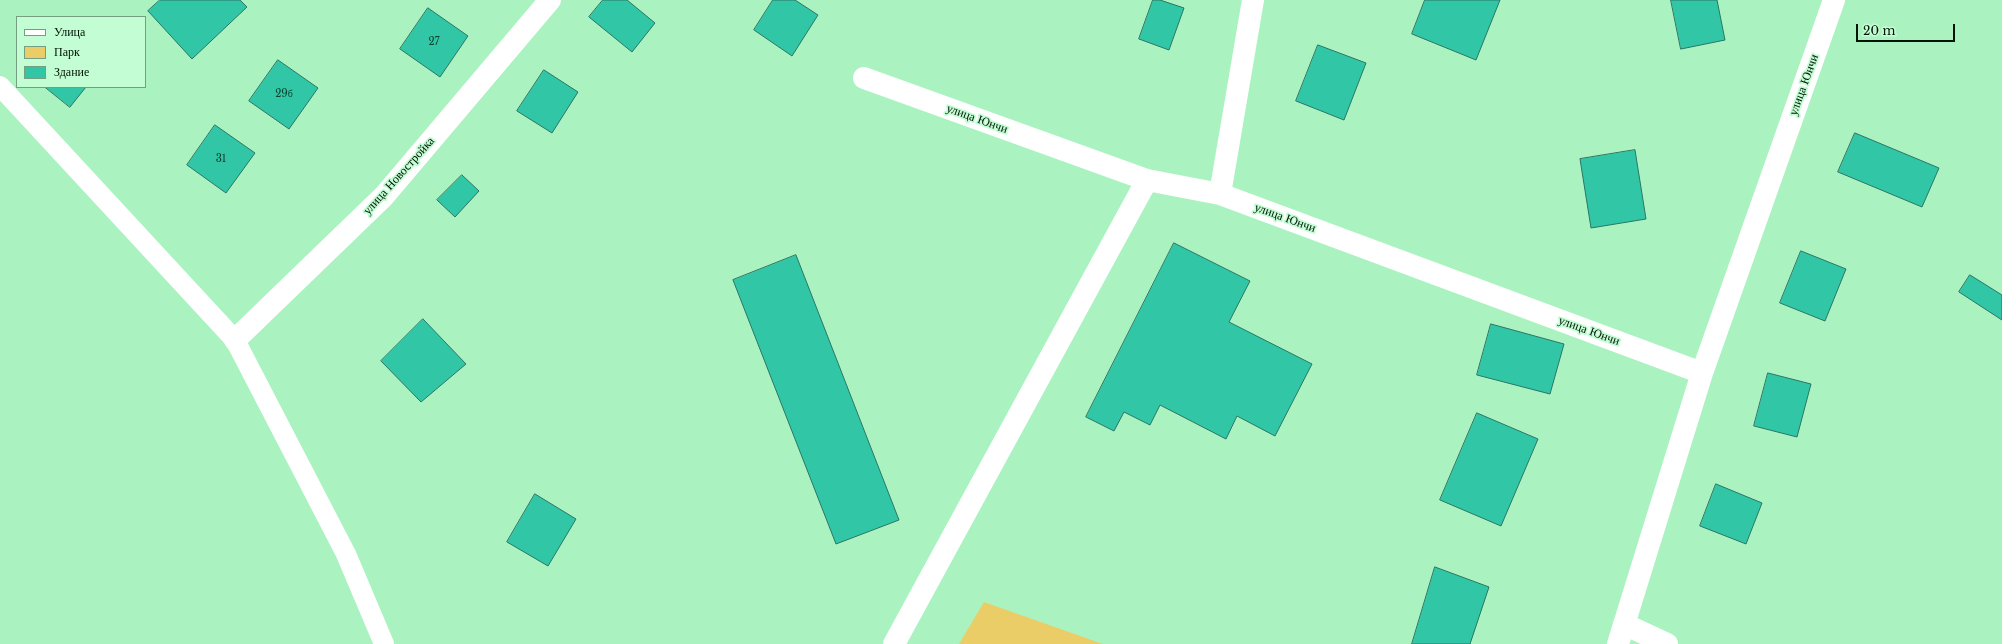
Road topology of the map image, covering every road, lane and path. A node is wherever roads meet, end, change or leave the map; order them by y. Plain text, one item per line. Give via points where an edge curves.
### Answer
1 (550, 0) edge
2 (1253, 0) edge
3 (1834, 0) edge
4 (864, 78) dead end
5 (0, 86) edge
6 (1147, 180) junction
7 (1220, 194) junction
8 (235, 340) junction
9 (1702, 373) junction
10 (1621, 634) edge
11 (384, 644) edge
12 (894, 644) edge
13 (1667, 644) edge

1 - 8 street, улица Новостройка via 384,196
2 - 7 street
3 - 9 street, улица Юнчи
4 - 6 street, улица Юнчи
5 - 8 lane
6 - 7 street, улица Юнчи
6 - 12 street
7 - 9 street, улица Юнчи
8 - 11 lane via 346,554
9 - 10 street, улица Юнчи
10 - 13 street

